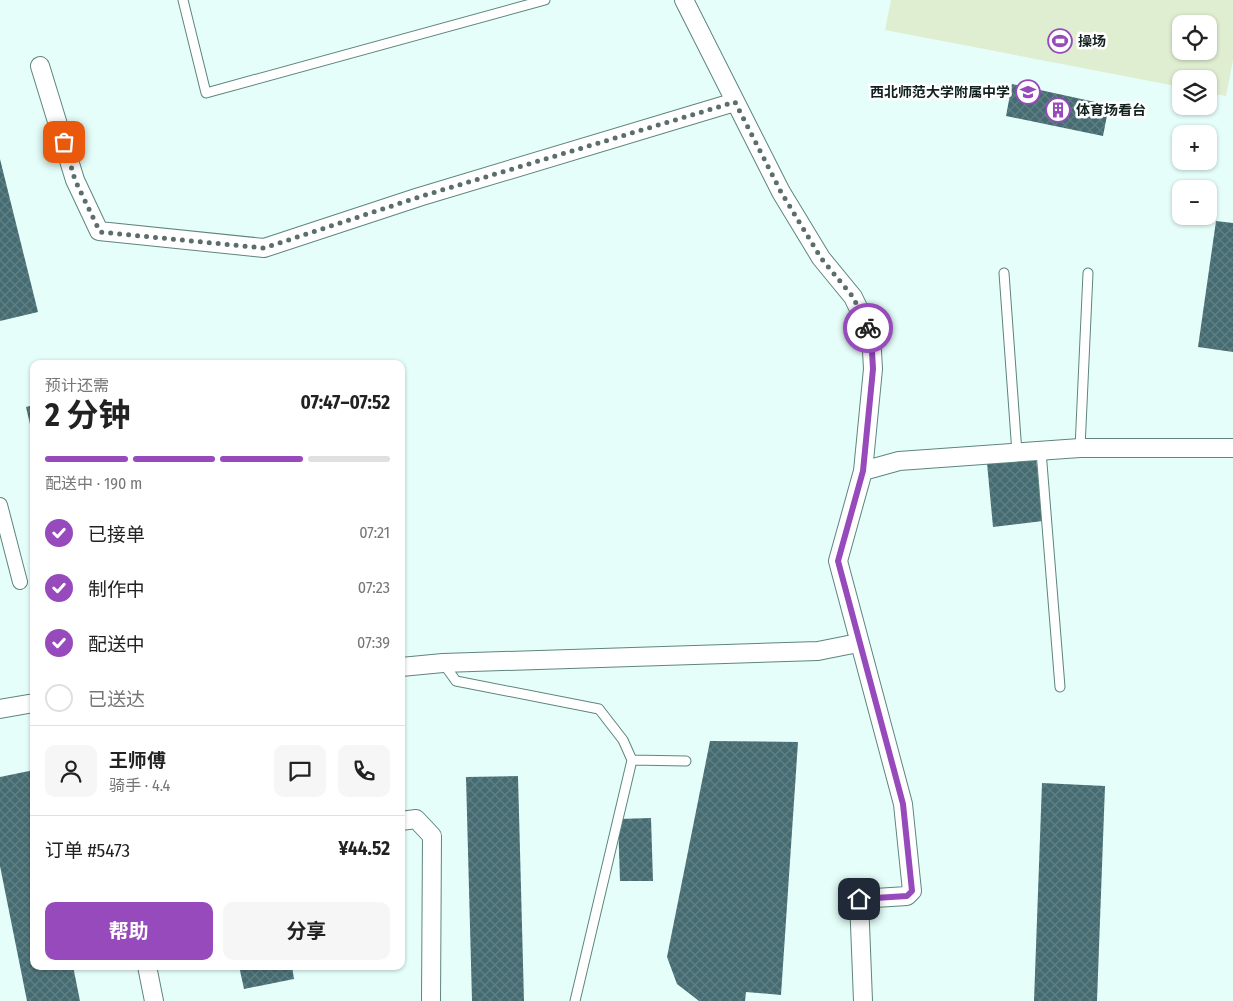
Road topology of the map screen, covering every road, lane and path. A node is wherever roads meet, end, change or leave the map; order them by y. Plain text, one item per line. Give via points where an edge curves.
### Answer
1 (183, 0) edge
2 (545, 0) edge
3 (684, 0) edge
4 (40, 66) dead end
5 (735, 102) junction
6 (1004, 273) dead end
7 (1088, 273) dead end
8 (1080, 448) junction
9 (1233, 448) edge
10 (1041, 451) junction
11 (1017, 452) junction
12 (863, 471) junction
13 (0, 505) edge
14 (20, 582) dead end
15 (858, 642) junction
16 (443, 662) junction
17 (405, 667) edge
18 (1060, 687) dead end
19 (30, 704) edge
20 (0, 709) edge
21 (632, 760) junction
22 (686, 760) dead end
23 (405, 820) edge
24 (148, 970) edge
25 (154, 1001) edge
26 (431, 1001) edge
27 (575, 1001) edge
28 (864, 1001) edge

1 - 2 lane via 206,93
3 - 5 street
4 - 5 street via 75,180 100,232 264,248 419,197
5 - 12 street via 781,192 821,258 853,297 871,334 873,369
6 - 11 lane
7 - 8 lane
8 - 9 street
8 - 10 street
10 - 11 street
10 - 18 lane
11 - 12 street via 899,461
12 - 15 street via 838,561
13 - 14 street
15 - 16 street via 818,651
15 - 28 street via 903,804 912,891 907,896 859,899
16 - 17 street
16 - 21 lane via 456,681 598,709 623,740
19 - 20 street
21 - 22 lane
21 - 27 lane
23 - 26 street via 416,819 432,836
24 - 25 street

